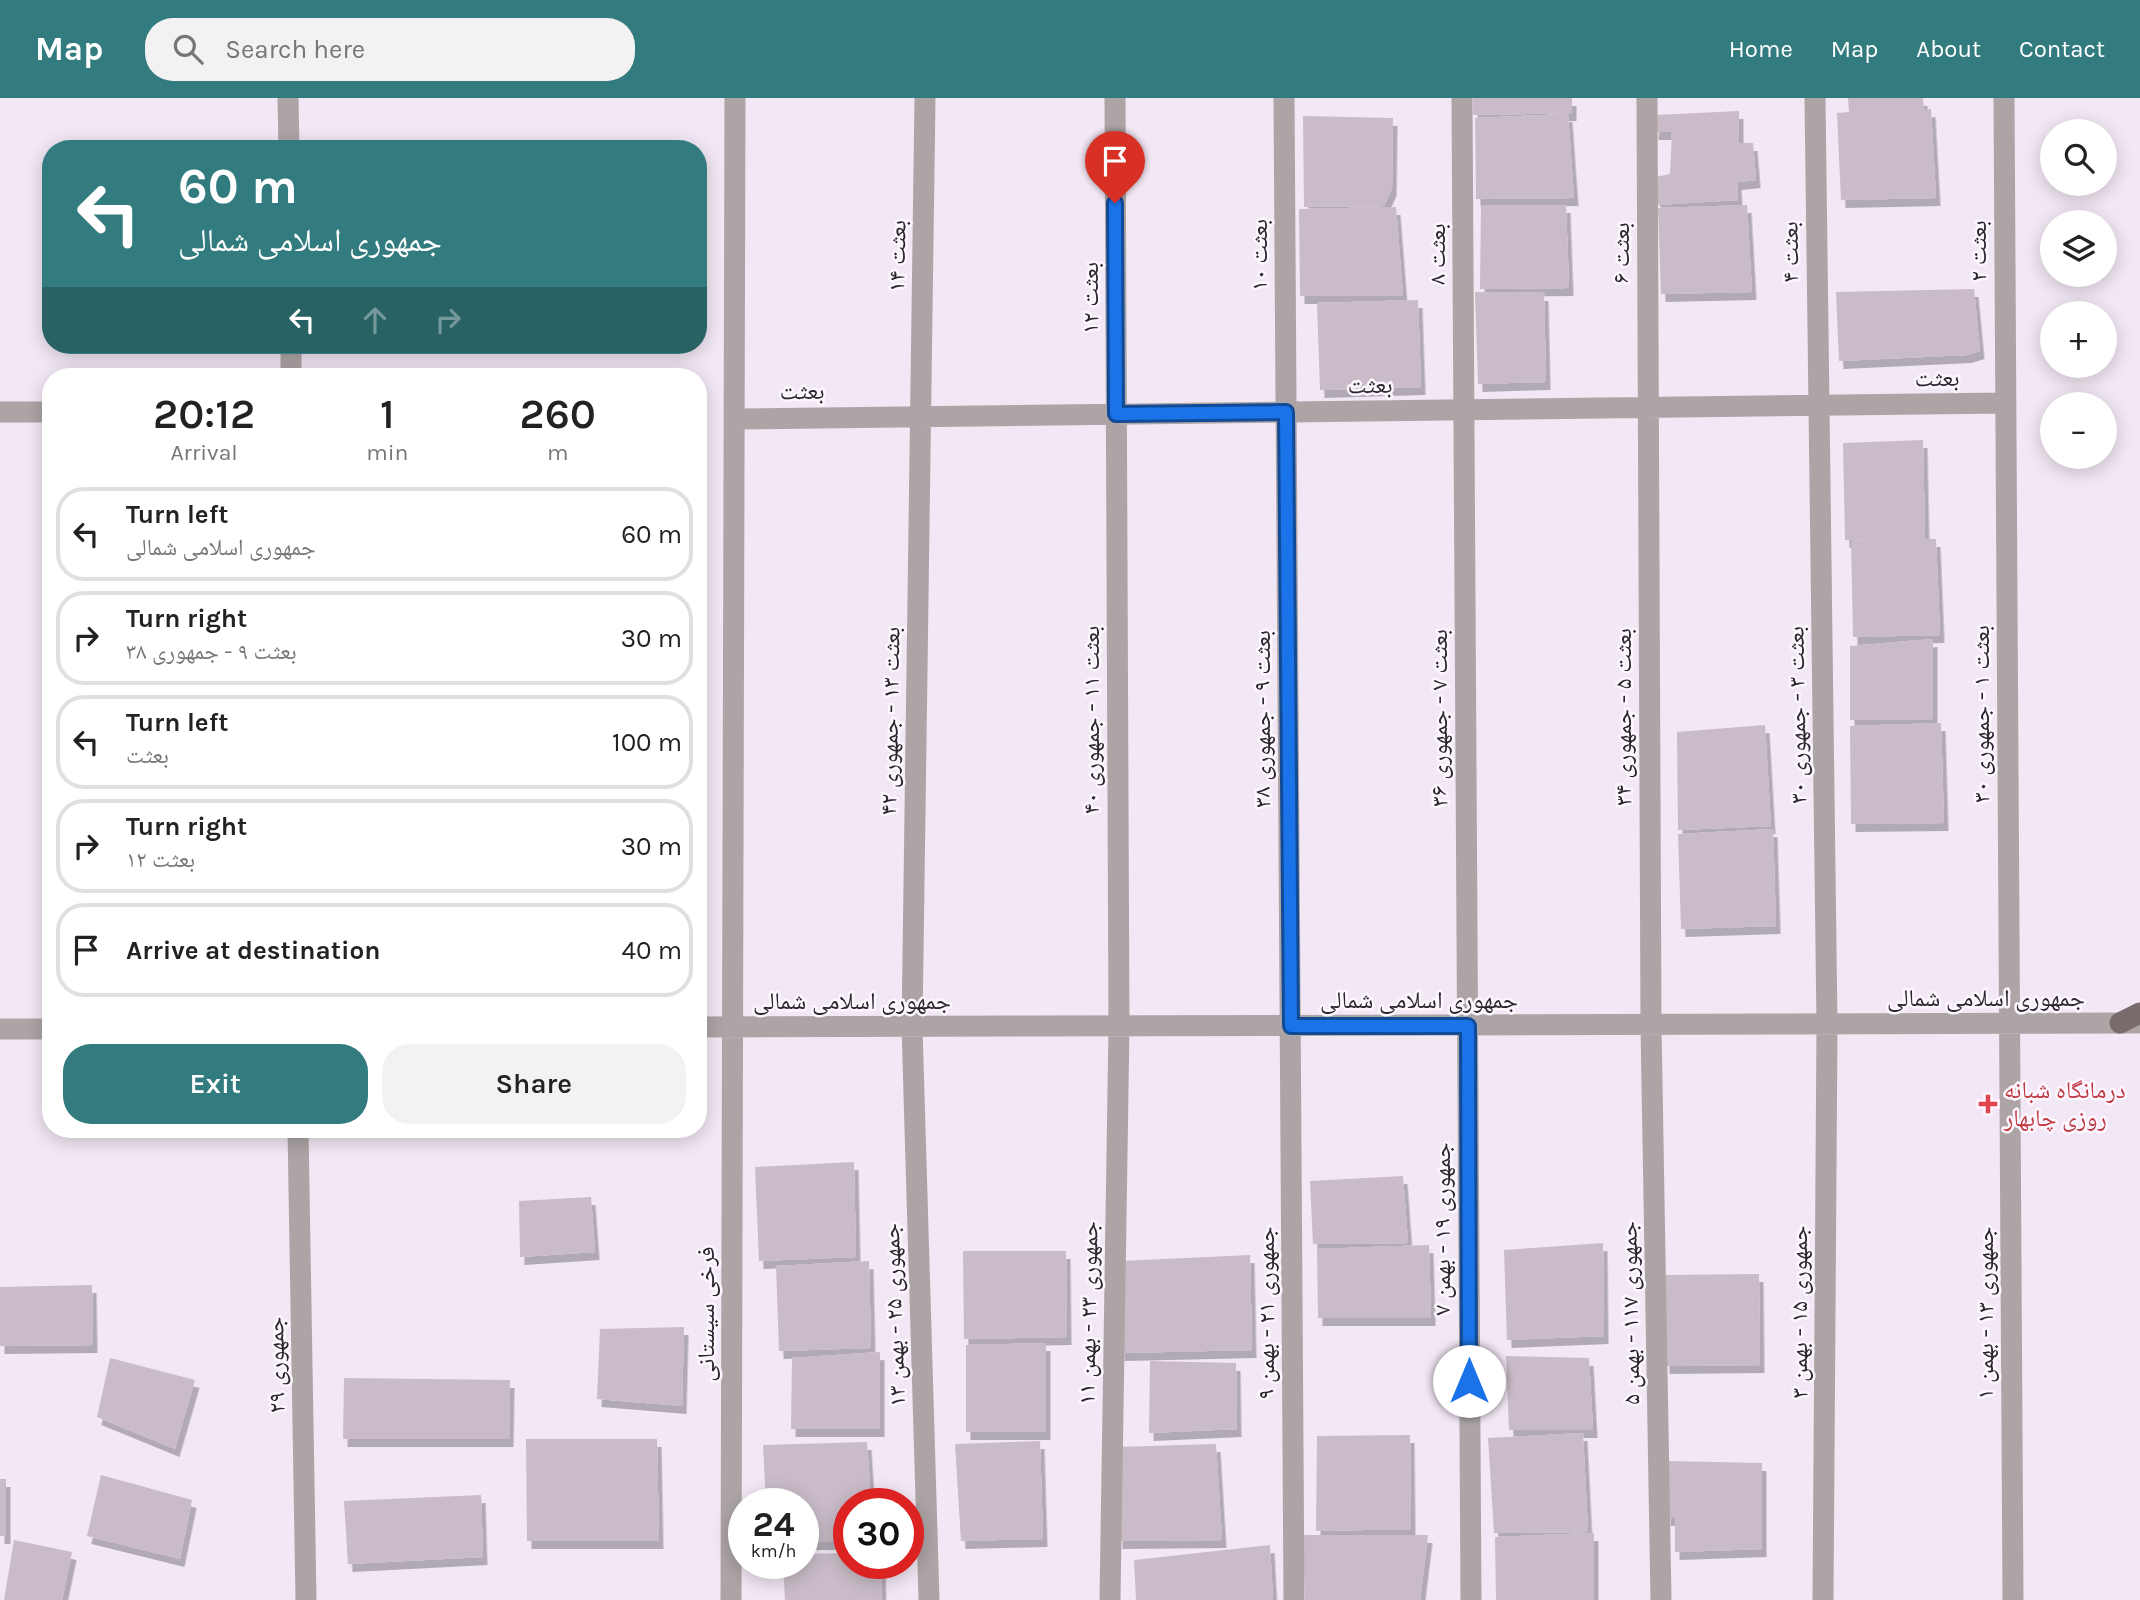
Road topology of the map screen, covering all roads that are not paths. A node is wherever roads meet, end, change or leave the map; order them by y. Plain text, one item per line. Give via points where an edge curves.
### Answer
1 (288, 98) edge
2 (735, 98) edge
3 (925, 98) edge
4 (1115, 98) edge
5 (1284, 98) edge
6 (1462, 98) edge
7 (1647, 98) edge
8 (1815, 98) edge
9 (2004, 98) edge
10 (289, 140) edge
11 (2005, 403) junction
12 (1818, 405) junction
13 (1648, 407) junction
14 (1464, 410) junction
15 (0, 412) edge
16 (42, 412) edge
17 (1286, 412) junction
18 (920, 414) junction
19 (1116, 414) junction
20 (734, 419) junction
21 (2140, 1013) edge
22 (1827, 1025) junction
23 (2009, 1025) junction
24 (1291, 1026) junction
25 (1468, 1026) junction
26 (1651, 1026) junction
27 (2133, 1026) edge
28 (707, 1027) edge
29 (733, 1027) junction
30 (912, 1027) junction
31 (1119, 1027) junction
32 (0, 1029) edge
33 (42, 1029) edge
34 (298, 1138) edge
35 (306, 1600) edge
36 (732, 1600) edge
37 (929, 1600) edge
38 (1110, 1600) edge
39 (1294, 1600) edge
40 (1471, 1600) edge
41 (1661, 1600) edge
42 (1822, 1600) edge
43 (2013, 1600) edge

1 - 10 street
2 - 20 street, فرخی سیستانی
3 - 18 street, بعثت ۱۴
4 - 19 street, بعثت ۱۲
5 - 17 street, بعثت ۱۰
6 - 14 street, بعثت ۸
7 - 13 street, بعثت ۶
8 - 12 street, بعثت ۴
9 - 11 street, بعثت ۲
11 - 12 street, بعثت
11 - 23 street, بعثت ۱ - جمهوری ۳۰
12 - 13 street, بعثت
12 - 22 street, بعثت ۳ - جمهوری ۳۰
13 - 14 street, بعثت
13 - 26 street, بعثت ۵ - جمهوری ۳۴
14 - 17 street, بعثت
14 - 25 street, بعثت ۷ - جمهوری ۳۶
15 - 16 street
17 - 19 street, بعثت
17 - 24 street, بعثت ۹ - جمهوری ۳۸
18 - 19 street, بعثت
18 - 20 street, بعثت
18 - 30 street, بعثت ۱۳ - جمهوری ۴۲
19 - 31 street, بعثت ۱۱ - جمهوری ۴۰
20 - 29 street, فرخی سیستانی
21 - 27 main road
22 - 23 street, جمهوری اسلامی شمالی
22 - 26 street, جمهوری اسلامی شمالی
22 - 42 street, جمهوری ۱۵ - بهمن ۳
23 - 27 street, جمهوری اسلامی شمالی
23 - 43 street, جمهوری ۱۳ - بهمن ۱
24 - 25 street, جمهوری اسلامی شمالی
24 - 31 street, جمهوری اسلامی شمالی
24 - 39 street, جمهوری ۲۱ - بهمن ۹
25 - 26 street, جمهوری اسلامی شمالی
25 - 40 street, جمهوری ۱۹ - بهمن ۷
26 - 41 street, جمهوری ۱۱۷ - بهمن ۵
28 - 29 street, جمهوری اسلامی شمالی
29 - 30 street, جمهوری اسلامی شمالی
29 - 36 street, فرخی سیستانی
30 - 31 street, جمهوری اسلامی شمالی
30 - 37 street, جمهوری ۲۵ - بهمن ۱۳
31 - 38 street, جمهوری ۲۳ - بهمن ۱۱
32 - 33 street
34 - 35 street, جمهوری ۲۹

